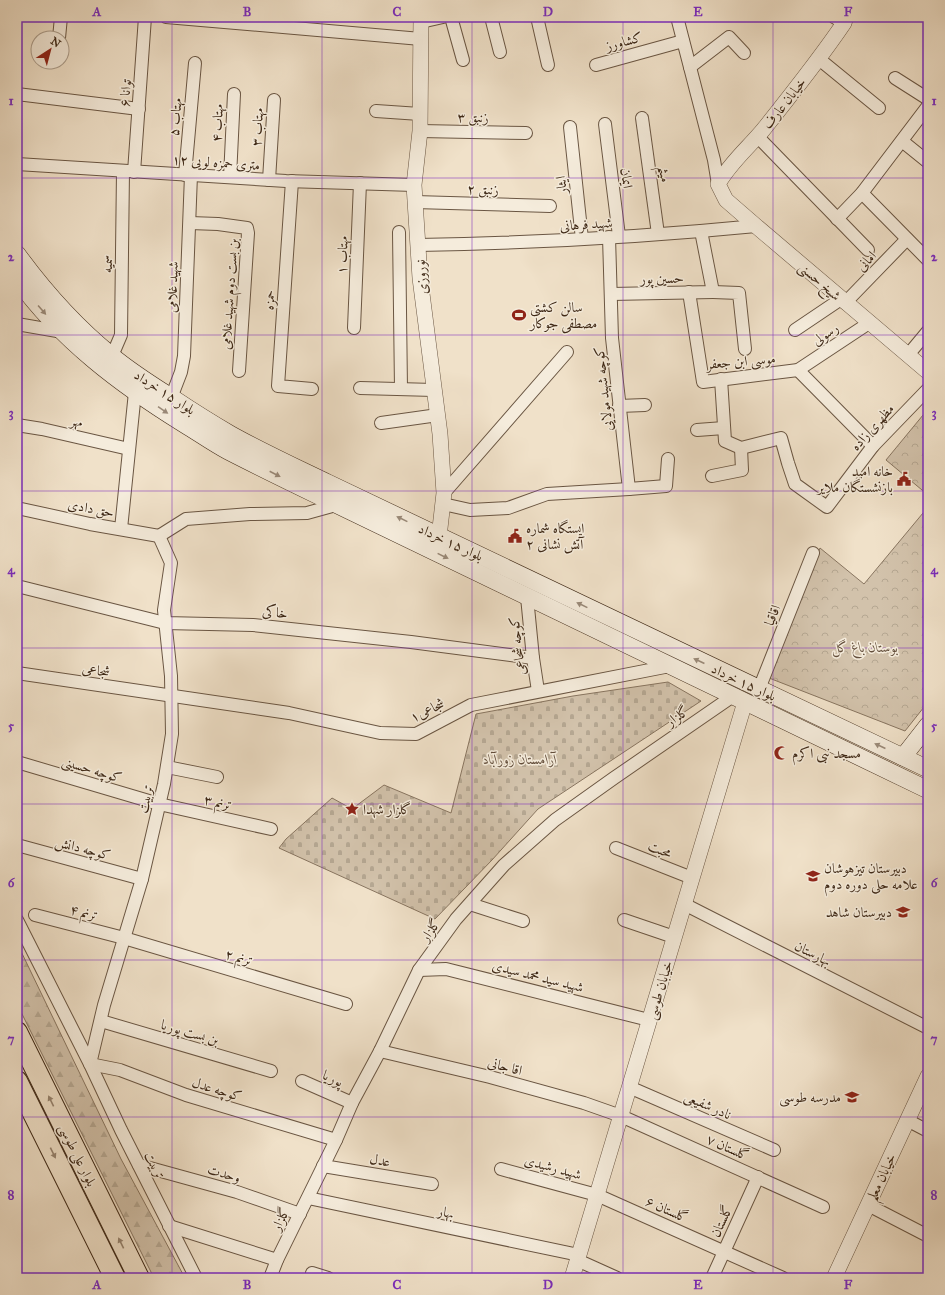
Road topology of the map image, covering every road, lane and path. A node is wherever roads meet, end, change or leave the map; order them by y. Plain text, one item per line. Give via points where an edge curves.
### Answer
1 (61, 17) edge
2 (145, 17) edge
3 (166, 17) edge
4 (443, 17) edge
5 (451, 17) edge
6 (491, 17) edge
7 (537, 17) edge
8 (677, 17) edge
9 (421, 19) edge
10 (841, 19) edge
11 (265, 21) edge
12 (60, 30) edge
13 (421, 39) junction
14 (683, 41) junction
15 (500, 52) dead end
16 (744, 53) dead end
17 (819, 59) junction
18 (463, 60) dead end
19 (195, 63) dead end
20 (548, 65) dead end
21 (596, 65) dead end
22 (690, 67) junction
23 (896, 78) dead end
24 (17, 94) edge
25 (234, 94) dead end
26 (928, 99) edge
27 (274, 100) dead end
28 (928, 106) edge
29 (879, 108) dead end
30 (139, 110) junction
31 (376, 112) dead end
32 (420, 114) junction
33 (642, 118) dead end
34 (605, 124) dead end
35 (570, 127) dead end
36 (420, 131) junction
37 (526, 133) dead end
38 (757, 136) junction
39 (902, 141) junction
40 (928, 162) edge
41 (17, 164) edge
42 (129, 171) junction
43 (188, 175) junction
44 (230, 177) junction
45 (268, 180) junction
46 (292, 181) junction
47 (360, 183) junction
48 (718, 184) junction
49 (414, 185) junction
50 (862, 193) junction
51 (415, 202) junction
52 (550, 206) dead end
53 (837, 219) junction
54 (190, 223) junction
55 (756, 226) junction
56 (701, 231) junction
57 (400, 232) dead end
58 (658, 234) junction
59 (614, 237) junction
60 (582, 239) junction
61 (908, 239) junction
62 (418, 245) junction
63 (868, 250) dead end
64 (17, 254) edge
65 (926, 255) edge
66 (17, 279) edge
67 (689, 292) junction
68 (713, 292) junction
69 (611, 294) junction
70 (843, 301) junction
71 (869, 323) junction
72 (17, 324) edge
73 (354, 328) dead end
74 (795, 330) dead end
75 (928, 331) edge
76 (63, 332) junction
77 (745, 349) dead end
78 (567, 352) dead end
79 (908, 355) junction
80 (112, 356) junction
81 (798, 370) junction
82 (239, 371) dead end
83 (928, 372) edge
84 (721, 379) junction
85 (312, 388) dead end
86 (360, 388) dead end
87 (400, 388) junction
88 (928, 389) edge
89 (434, 390) junction
90 (135, 392) junction
91 (171, 398) junction
92 (645, 405) dead end
93 (619, 406) junction
94 (438, 415) junction
95 (381, 423) dead end
96 (17, 425) edge
97 (724, 428) junction
98 (697, 430) dead end
99 (873, 446) junction
100 (741, 448) junction
101 (129, 449) junction
102 (668, 459) dead end
103 (712, 476) dead end
104 (628, 490) junction
105 (444, 498) junction
106 (336, 505) junction
107 (17, 508) edge
108 (121, 529) junction
109 (159, 536) junction
110 (439, 537) junction
111 (813, 553) dead end
112 (495, 572) junction
113 (17, 586) edge
114 (526, 596) junction
115 (165, 623) junction
116 (532, 658) junction
117 (670, 666) junction
118 (17, 673) edge
119 (759, 689) junction
120 (538, 691) junction
121 (171, 696) junction
122 (739, 699) junction
123 (928, 725) edge
124 (903, 757) junction
125 (17, 762) edge
126 (167, 767) junction
127 (928, 769) edge
128 (217, 777) dead end
129 (928, 790) edge
130 (159, 804) junction
131 (271, 829) dead end
132 (17, 845) edge
133 (616, 848) dead end
134 (692, 878) junction
135 (142, 879) junction
136 (470, 904) junction
137 (684, 904) junction
138 (35, 915) dead end
139 (17, 920) edge
140 (624, 920) dead end
141 (523, 921) dead end
142 (674, 937) junction
143 (124, 938) junction
144 (419, 970) junction
145 (346, 1004) dead end
146 (649, 1020) junction
147 (101, 1022) junction
148 (928, 1028) edge
149 (17, 1032) edge
150 (380, 1051) junction
151 (90, 1064) junction
152 (271, 1071) dead end
153 (928, 1076) edge
154 (17, 1081) edge
155 (302, 1081) dead end
156 (629, 1087) junction
157 (352, 1103) junction
158 (621, 1116) junction
159 (907, 1120) junction
160 (928, 1131) edge
161 (336, 1140) junction
162 (774, 1150) dead end
163 (139, 1165) junction
164 (323, 1166) junction
165 (501, 1169) dead end
166 (758, 1177) junction
167 (432, 1184) dead end
168 (597, 1194) junction
169 (308, 1198) junction
170 (868, 1205) junction
171 (823, 1206) dead end
172 (300, 1214) junction
173 (169, 1226) junction
174 (928, 1236) edge
175 (724, 1251) junction
176 (578, 1257) junction
177 (277, 1260) junction
178 (312, 1273) dead end
179 (115, 1278) edge
180 (138, 1278) edge
181 (196, 1278) edge
182 (270, 1278) edge
183 (328, 1278) edge
184 (572, 1278) edge
185 (617, 1278) edge
186 (712, 1278) edge
187 (783, 1278) edge
188 (834, 1278) edge

1 - 12 street
2 - 30 street, توانا ۶
3 - 11 street
4 - 9 street
5 - 18 street
6 - 15 street
7 - 20 street
8 - 14 street
9 - 13 street, نوروزی
10 - 17 street, خیابان عارف
11 - 13 street
13 - 32 street, نوروزی
14 - 21 street, کشاورز
14 - 22 street
16 - 22 street via 729,37
17 - 29 street
17 - 38 street, خیابان عارف
19 - 43 street, مهتاب ۵
22 - 48 street
23 - 26 street
24 - 30 street
25 - 44 street, مهتاب ۴
27 - 45 street, مهتاب ۳
28 - 39 street
30 - 42 street, توانا ۶
31 - 32 street
32 - 36 street, نوروزی
33 - 58 street, میثم
34 - 59 street, ایمان
35 - 60 street, ایثار
36 - 37 street, زنبق ۳
36 - 49 street, نوروزی
38 - 48 street, خیابان عارف via 725,172
38 - 53 street
39 - 40 street
39 - 50 street
41 - 42 street, ۱۲ متری حمزه لویی
42 - 43 street, ۱۲ متری حمزه لویی
42 - 80 street, سمیه via 121,336
43 - 44 street, ۱۲ متری حمزه لویی
43 - 54 street, شهید غلامی
44 - 45 street, ۱۲ متری حمزه لویی
45 - 46 street, ۱۲ متری حمزه لویی
46 - 47 street, ۱۲ متری حمزه لویی
46 - 85 street, حمزه via 278,386
47 - 49 street, ۱۲ متری حمزه لویی
47 - 73 street, مهتاب ۱
48 - 55 street, شیخ حسنی via 726,200
49 - 51 street, نوروزی
50 - 53 street
50 - 61 street
51 - 52 street, زنبق ۲
51 - 62 street, نوروزی
53 - 63 street
54 - 82 street, بن بست دوم شهید غلامی via 246,228 248,233
54 - 91 street, شهید غلامی via 184,356
55 - 56 street, شهید فرهانی
55 - 70 street, شیخ حسنی
56 - 58 street, شهید فرهانی
56 - 68 street
57 - 87 street
58 - 59 street, شهید فرهانی
59 - 60 street, شهید فرهانی
59 - 69 street, کوچه شهید مولایی
60 - 62 street, شهید فرهانی
61 - 65 street
61 - 70 street, امانی
62 - 89 street, نوروزی
64 - 80 main road, بلوار ۱۵ خرداد via 61,308
66 -> 76 main road, بلوار ۱۵ خرداد
67 - 68 street, حسین پور
67 - 69 street, حسین پور
67 - 84 street, موسی ابن جعفر via 702,382
68 - 77 street, حسین پور via 739,293
69 - 93 street, کوچه شهید مولایی via 612,338
70 - 71 street, شیخ حسنی
70 - 74 street, امانی
71 - 79 street, شیخ حسنی
71 - 81 street, رسولی
72 - 76 street
75 - 79 street
76 - 90 main road, بلوار ۱۵ خرداد via 81,350
78 - 105 street
79 - 83 street, شیخ حسنی
80 - 91 main road, بلوار ۱۵ خرداد
81 - 84 street, موسی ابن جعفر
81 - 99 street
84 - 97 street
86 - 87 street
87 - 89 street
88 - 99 street, مظهری زاده
89 - 94 street, نوروزی
90 - 101 street
90 -> 106 main road, بلوار ۱۵ خرداد via 227,450
110 -> 91 main road, بلوار ۱۵ خرداد via 269,455
92 - 93 street
93 - 104 street, کوچه شهید مولایی
94 - 95 street
94 - 105 street, نوروزی
96 - 101 street, مهر
97 - 98 street
97 - 100 street via 725,441
99 - 100 street, مظهری زاده via 828,507 795,484 781,438
100 - 103 street via 742,470
101 - 108 street
102 - 104 street via 666,486
104 - 105 street via 547,494 508,508 470,510
105 - 110 street, نوروزی
106 - 109 street via 307,513 186,519
106 -> 112 main road, بلوار ۱۵ خرداد
107 - 108 street, حق دادی
108 - 109 street, حق دادی
109 - 115 street, تربیت via 171,563 164,610
110 - 112 main road, بلوار ۱۵ خرداد
111 - 119 street, اقاقیا
112 - 114 main road, بلوار ۱۵ خرداد
119 -> 112 main road, بلوار ۱۵ خرداد
113 - 115 street, خاکی
114 - 116 street, کوچه شجاعی
114 - 117 main road, بلوار ۱۵ خرداد
115 - 116 street, خاکی via 253,625
115 - 121 street, تربیت
116 - 120 street, کوچه شجاعی
117 - 120 street, شجاعی۱
117 - 122 main road, بلوار ۱۵ خرداد
118 - 121 street, شجاعی
124 -> 119 main road, بلوار ۱۵ خرداد
120 - 121 street, شجاعی۱ via 471,705 416,734 380,733 289,713
121 - 126 street, تربیت via 172,734
122 - 129 main road, بلوار ۱۵ خرداد
122 - 134 street, خیابان طوسی
122 - 136 street, گلزار via 614,778 555,820 504,865
123 - 124 main road
124 - 127 main road, بلوار ۱۵ خرداد
125 - 130 street, کوچه حسینی
126 - 128 street
126 - 130 street, تربیت
130 - 131 street, ترنم ۳
130 - 135 street, تربیت
132 - 135 street, کوچه دانش
133 - 134 street, محبت
134 - 137 street, خیابان طوسی
135 - 143 street, تربیت
136 - 141 street
136 - 144 street, گلزار
137 - 142 street, خیابان طوسی
137 - 148 street, بهارستان
138 - 143 street, ترنم ۴
139 - 151 street, تربیت
140 - 142 street
142 - 146 street, خیابان طوسی
143 - 145 street, ترنم ۲
143 - 147 street, تربیت
144 - 146 street, شهید سید محمد سیدی via 446,969
144 - 150 street, گلزار
146 - 156 street, خیابان طوسی
147 - 151 street, تربیت
147 - 152 street, بن بست پوریا
180 -> 149 highway, بلوار علی طوسی
150 - 157 street, گلزار
150 - 158 street, اقا جانی via 490,1077
151 - 161 street, کوچه عدل via 120,1070 186,1095
151 - 163 street, تربیت
153 - 159 street, خیابان معلم
154 -> 179 highway, بلوار علی طوسی
155 - 157 street, پوریا
156 - 158 street, خیابان طوسی
156 - 162 street, نادر شفیعی
157 - 161 street, گلزار
158 - 166 street, گلستان ۷
158 - 168 street, خیابان طوسی
159 - 160 street
159 - 170 street, خیابان معلم
161 - 164 street, گلزار
163 - 172 street, وحدت via 237,1192
163 - 173 street, تربیت
164 - 167 street, عدل
164 - 169 street, گلزار
165 - 168 street, شهید رشیدی
166 - 171 street, گلستان ۷
166 - 175 street, گلستان
168 - 175 street, گلستان ۶
168 - 176 street, خیابان طوسی
169 - 172 street, گلزار
169 - 176 street, بهار
170 - 174 street
170 - 188 street, خیابان معلم
172 - 177 street, گلزار
173 - 177 street
173 - 181 street, تربیت
175 - 186 street, گلستان
175 - 187 street, گلستان ۶
176 - 184 street, خیابان طوسی
176 - 185 street, بهار
177 - 182 street, گلزار
178 - 183 street

